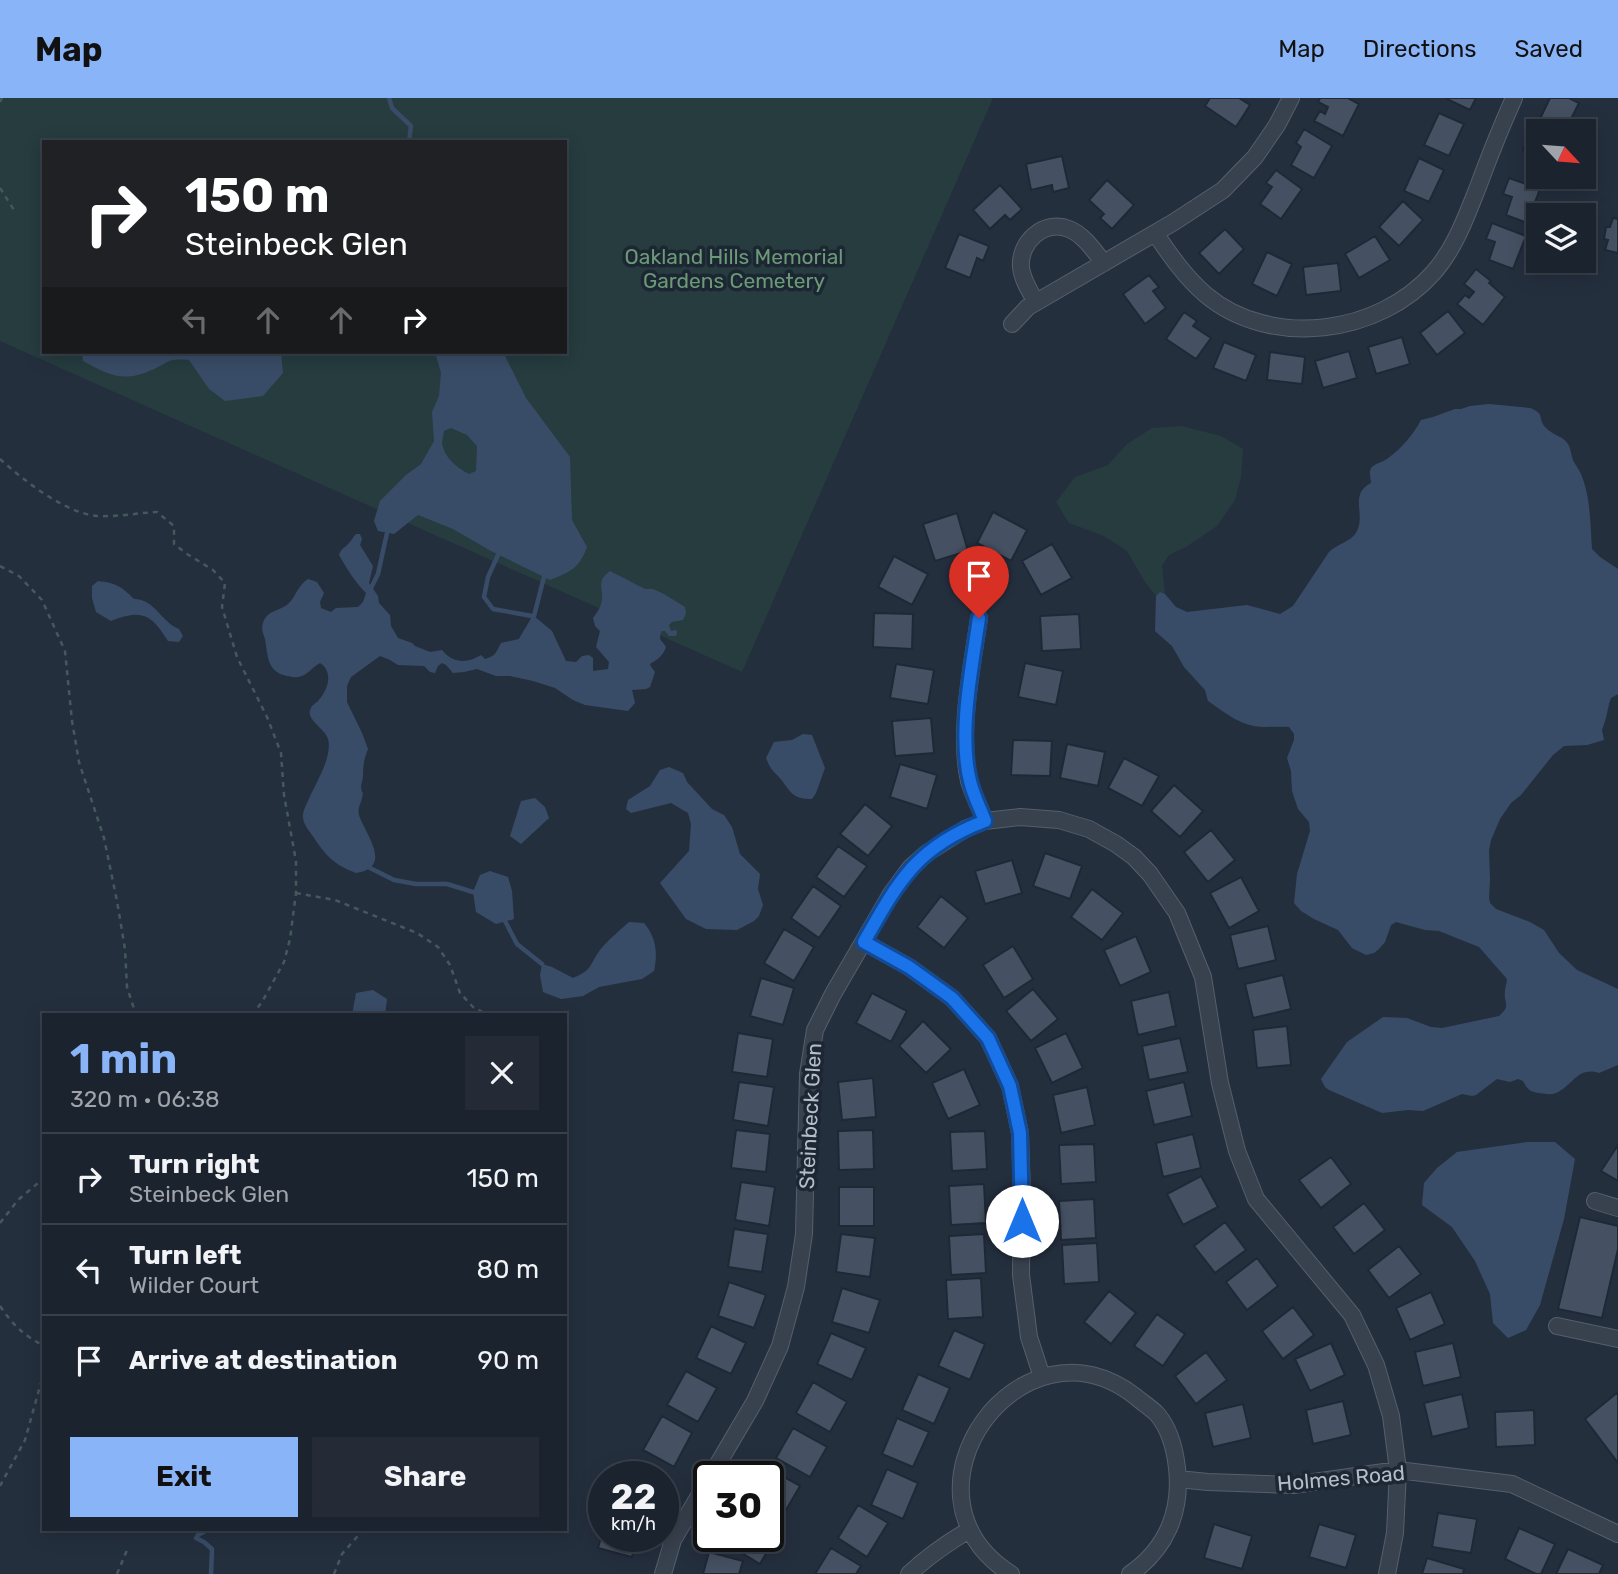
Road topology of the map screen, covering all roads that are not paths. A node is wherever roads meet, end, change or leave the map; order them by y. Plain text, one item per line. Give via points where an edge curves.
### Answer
1 (1291, 98) edge
2 (1514, 98) edge
3 (1154, 233) junction
4 (1104, 263) junction
5 (1036, 302) junction
6 (1012, 324) dead end
7 (979, 618) dead end
8 (985, 821) junction
9 (864, 942) junction
10 (1595, 1201) dead end
11 (1618, 1208) edge
12 (1557, 1326) dead end
13 (1618, 1339) edge
14 (1042, 1377) junction
15 (1398, 1470) junction
16 (1178, 1479) junction
17 (969, 1530) junction
18 (1618, 1534) edge
19 (663, 1574) edge
20 (909, 1574) edge
21 (1011, 1574) edge
22 (1130, 1574) edge
23 (1387, 1574) edge

1 - 3 street via 1255,157 1223,190
2 - 3 street via 1447,253 1419,287 1370,317 1333,327 1301,329 1252,321 1208,296
3 - 4 street
4 - 5 street
4 - 5 street via 1071,229 1041,230 1021,257 1021,269
5 - 6 street
7 - 8 street via 964,742 970,782
8 - 9 street, Steinbeck Glen via 945,840 910,868
8 - 15 street, Steinbeck Glen via 1020,817 1059,820 1089,829 1134,857 1177,913 1203,977 1220,1083 1237,1151 1256,1199 1352,1315 1376,1365 1391,1416
9 - 14 street via 952,998 988,1038 1010,1086 1020,1133 1021,1275 1030,1337
9 - 19 street, Steinbeck Glen via 815,1030 808,1074 804,1234 780,1346 755,1401 673,1540
10 - 11 street
12 - 13 street
14 - 16 street via 1061,1373 1098,1377 1128,1391 1157,1415 1168,1433
14 - 17 street via 1010,1392 975,1434 962,1477 961,1500
15 - 16 street, Holmes Road via 1293,1485
15 - 18 street, Holmes Road via 1512,1484
15 - 23 street, Steinbeck Glen via 1395,1534
16 - 22 street via 1170,1527 1158,1549
17 - 20 street
17 - 21 street via 978,1546

